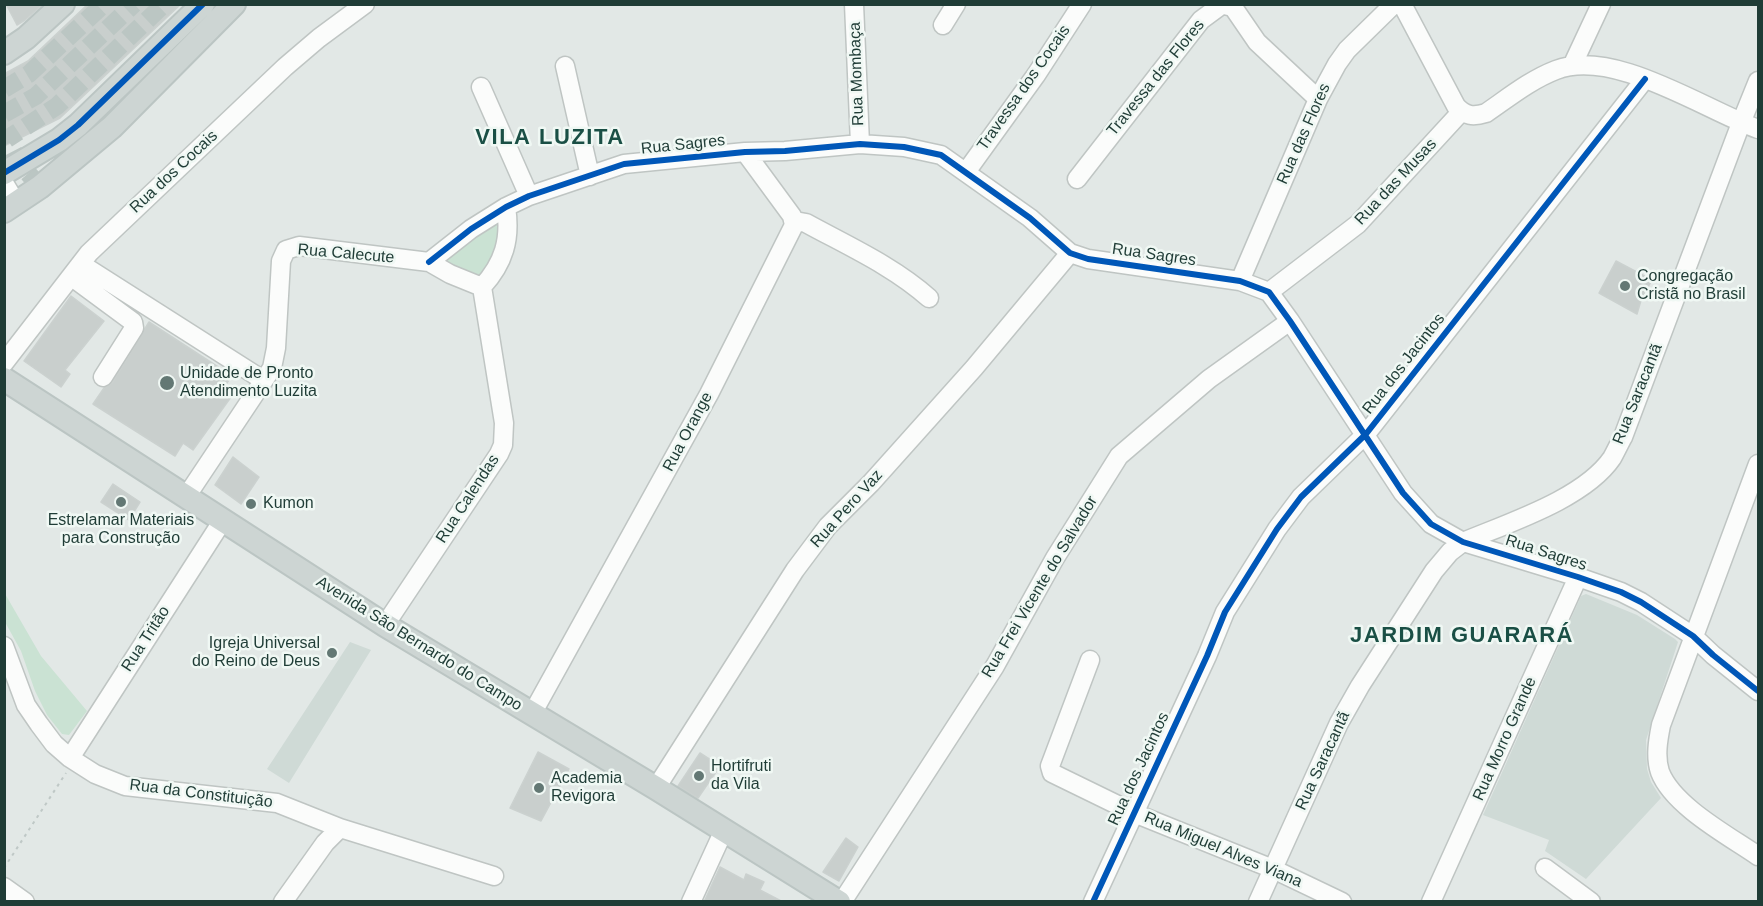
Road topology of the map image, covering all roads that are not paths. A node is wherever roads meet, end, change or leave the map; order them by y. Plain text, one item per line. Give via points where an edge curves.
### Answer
1 (63, 4) edge
2 (203, 4) edge
3 (234, 4) edge
4 (365, 4) edge
5 (855, 4) edge
6 (956, 4) edge
7 (1082, 4) edge
8 (1394, 4) edge
9 (1402, 4) edge
10 (1601, 4) edge
11 (1229, 5) edge
12 (942, 25) dead end
13 (4, 53) edge
14 (565, 66) dead end
15 (1572, 66) junction
16 (1645, 79) junction
17 (1758, 81) edge
18 (481, 87) dead end
19 (1318, 99) junction
20 (1461, 112) junction
21 (1741, 123) junction
22 (1758, 129) edge
23 (860, 144) junction
24 (745, 152) junction
25 (966, 172) junction
26 (4, 173) edge
27 (590, 176) junction
28 (1077, 179) dead end
29 (4, 183) edge
30 (529, 196) junction
31 (506, 207) junction
32 (9, 208) edge
33 (795, 221) junction
34 (1070, 253) junction
35 (429, 262) junction
36 (77, 271) junction
37 (1240, 281) junction
38 (483, 287) junction
39 (1269, 292) junction
40 (929, 298) dead end
41 (1290, 321) junction
42 (4, 363) edge
43 (103, 376) dead end
44 (4, 379) edge
45 (263, 380) junction
46 (1366, 434) junction
47 (1758, 464) edge
48 (186, 497) junction
49 (223, 520) junction
50 (1463, 542) junction
51 (1578, 577) junction
52 (385, 625) junction
53 (1694, 636) junction
54 (4, 646) edge
55 (1090, 660) dead end
56 (1758, 691) edge
57 (532, 714) junction
58 (72, 760) junction
59 (656, 788) junction
60 (1134, 813) junction
61 (340, 828) junction
62 (724, 830) junction
63 (1758, 856) edge
64 (1545, 868) dead end
65 (1273, 869) junction
66 (494, 876) dead end
67 (4, 887) edge
68 (25, 902) edge
69 (283, 902) edge
70 (691, 902) edge
71 (841, 902) edge
72 (1093, 902) edge
73 (1258, 902) edge
74 (1342, 902) edge
75 (1431, 902) edge
76 (1591, 902) edge

1 - 13 main road
2 - 26 main road via 78,125
3 - 32 main road via 112,127
4 - 36 street, Rua dos Cocais via 285,67 89,253
5 - 23 street, Rua Mombaça
6 - 12 street
7 - 25 street, Travessa dos Cocais
8 - 19 street, Rua das Flores via 1347,50
9 - 20 street
10 - 15 street
11 - 19 street, Travessa das Flores via 1257,42
11 - 28 street, Travessa das Flores via 1220,6 1201,20
14 - 27 street
15 - 16 street via 1596,64
15 - 20 street via 1537,78 1486,113 1476,116
16 - 21 street
16 - 46 street, Rua dos Jacintos
17 - 21 street, Rua Saracantã
18 - 30 street
19 - 37 street, Rua das Flores
20 - 39 street, Rua das Musas via 1358,224
21 - 22 street
21 - 50 street, Rua Saracantã via 1635,406 1611,459 1595,476 1563,498
23 - 24 street, Rua Sagres
23 - 25 street, Rua Sagres via 941,155
24 - 27 street, Rua Sagres via 624,165
24 - 33 street
25 - 34 street, Rua Sagres via 1030,218
27 - 30 street, Rua Sagres
29 - 32 street via 10,193
30 - 31 street, Rua Sagres
31 - 35 street, Rua Sagres
31 - 38 street via 507,242 503,258
33 - 40 street via 806,223 877,262
33 - 57 street, Rua Orange via 709,394
34 - 37 street, Rua Sagres
34 - 59 street, Rua Pero Vaz via 974,368 828,526 795,570
35 - 38 street
35 - 45 street, Rua Calecute via 299,246 286,250 281,261 274,361
36 - 42 street, Rua dos Cocais
36 - 43 street via 133,322 134,328
36 - 45 street
37 - 39 street, Rua Sagres
38 - 52 street, Rua Calendas via 504,423 502,445
39 - 41 street, Rua Sagres
41 - 46 street, Rua Sagres
41 - 71 street, Rua Frei Vicente do Salvador via 1209,380 1119,456 1055,558 995,666
44 - 48 main road, Avenida São Bernardo do Campo
45 - 48 street, Rua Calecute
46 - 50 street, Rua Sagres via 1417,510 1431,524
46 - 60 street, Rua dos Jacintos via 1301,497 1254,564 1225,612
47 - 53 street
48 - 49 main road, Avenida São Bernardo do Campo
49 - 52 main road, Avenida São Bernardo do Campo
49 - 58 street, Rua Tritão
50 - 51 street, Rua Sagres
50 - 65 street, Rua Saracantã via 1434,571 1360,686 1339,723
51 - 53 street, Rua Sagres via 1641,602
51 - 75 street, Rua Morro Grande
52 - 57 main road, Avenida São Bernardo do Campo
53 - 56 street, Rua Sagres
53 - 63 street via 1661,725 1659,770 1685,806
54 - 58 street, Rua da Constituição via 26,705 54,744
55 - 60 street, Rua Miguel Alves Viana via 1050,766 1053,774
57 - 59 main road, Avenida São Bernardo do Campo
58 - 61 street, Rua da Constituição via 124,786 277,803
59 - 62 main road, Avenida São Bernardo do Campo
60 - 65 street, Rua Miguel Alves Viana
60 - 72 street, Rua dos Jacintos
61 - 66 street, Rua da Constituição
61 - 69 street
62 - 70 street
62 - 71 main road, Avenida São Bernardo do Campo
64 - 76 street
65 - 73 street, Rua Saracantã
65 - 74 street, Rua Miguel Alves Viana
67 - 68 street

